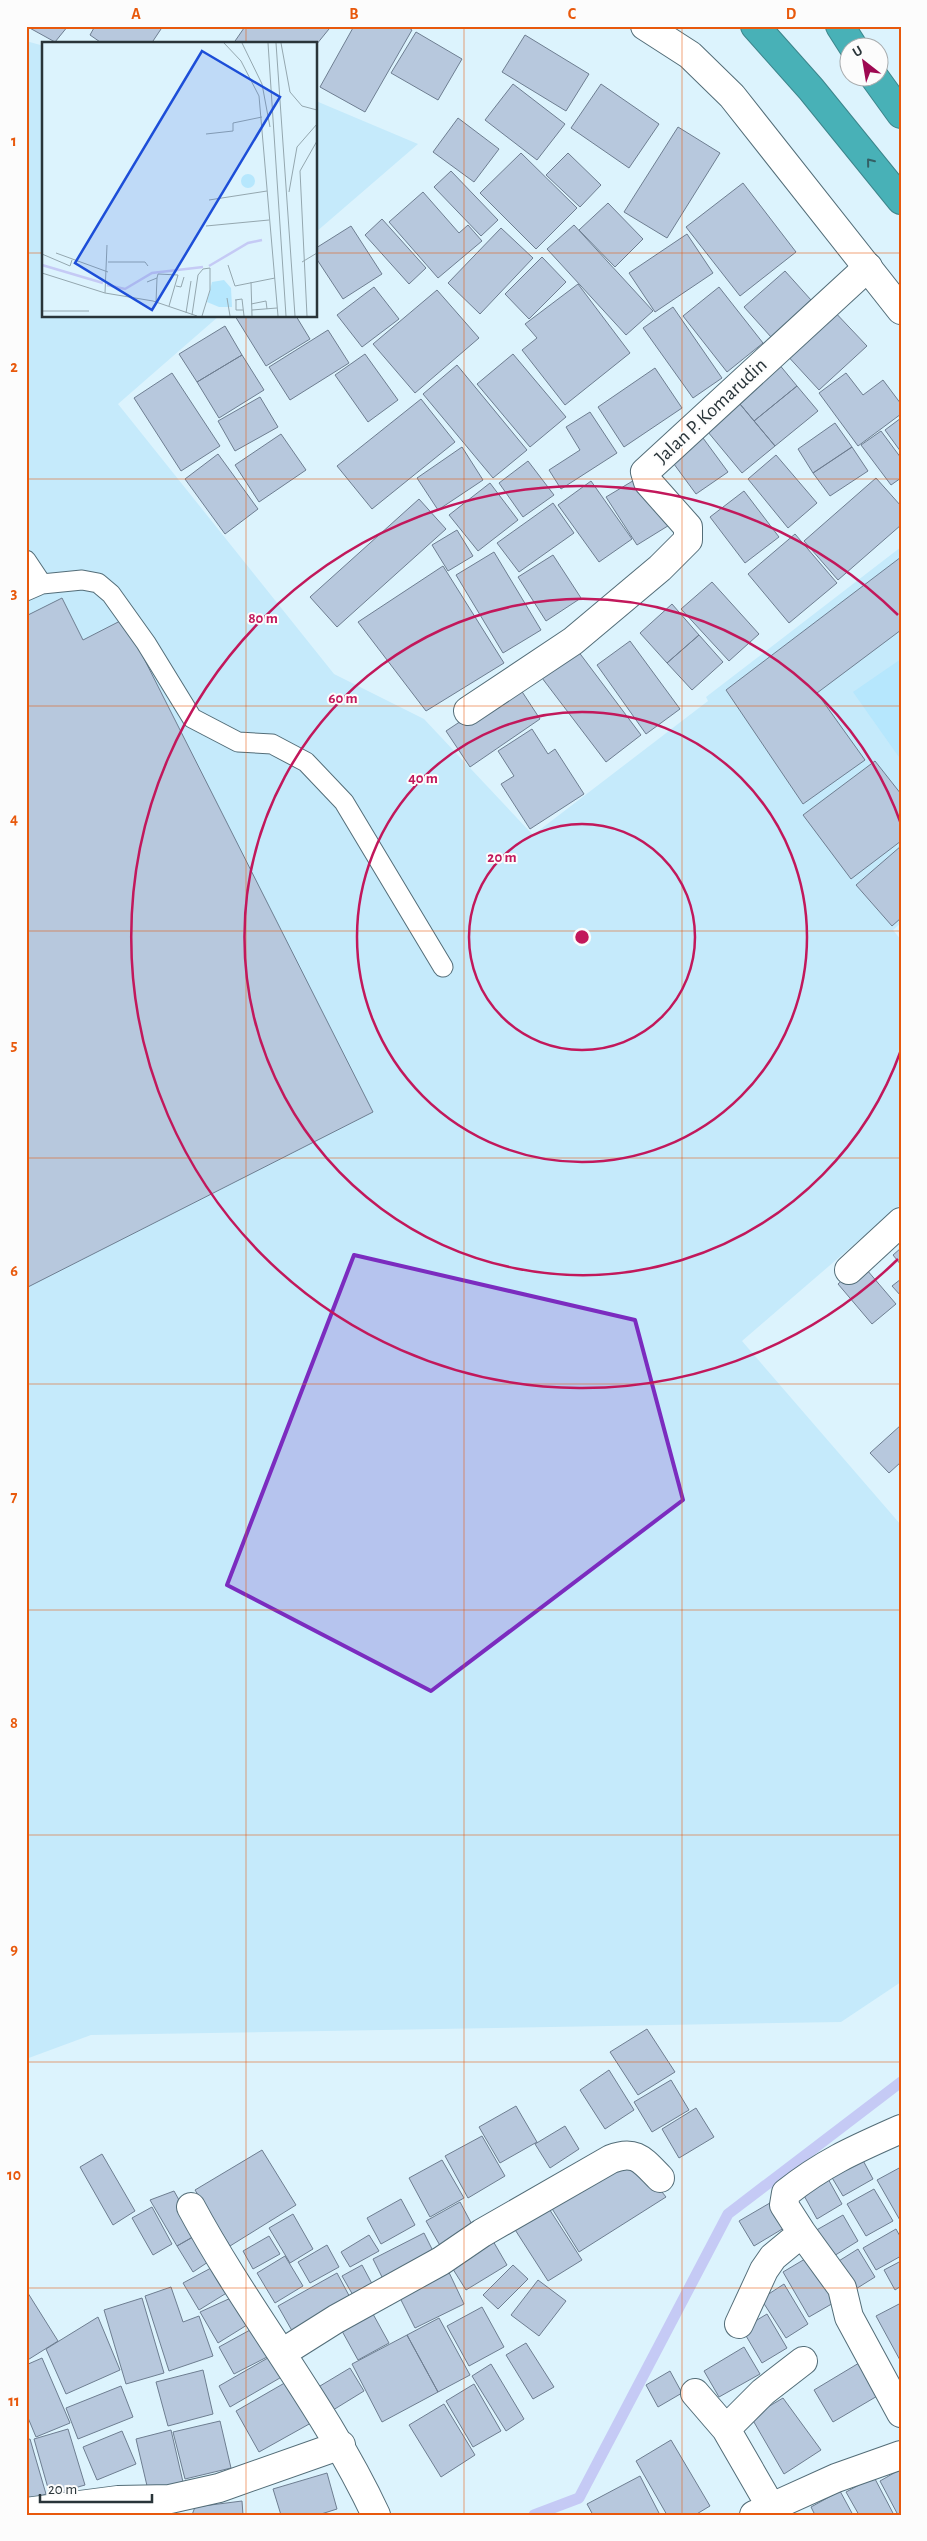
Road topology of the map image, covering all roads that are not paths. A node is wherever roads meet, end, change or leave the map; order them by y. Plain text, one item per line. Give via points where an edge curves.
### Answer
1 (645, 26) edge
2 (755, 26) edge
3 (840, 26) edge
4 (848, 38) edge
5 (882, 88) edge
6 (901, 114) edge
7 (901, 200) edge
8 (868, 267) junction
9 (901, 310) edge
10 (26, 560) edge
11 (34, 588) edge
12 (468, 711) dead end
13 (443, 967) dead end
14 (901, 1222) edge
15 (849, 1270) dead end
16 (901, 2130) edge
17 (660, 2178) dead end
18 (191, 2207) dead end
19 (802, 2233) junction
20 (739, 2324) dead end
21 (282, 2353) junction
22 (802, 2361) dead end
23 (695, 2393) dead end
24 (901, 2413) edge
25 (726, 2429) junction
26 (341, 2445) junction
27 (901, 2455) edge
28 (371, 2504) edge
29 (763, 2511) edge
30 (26, 2512) edge

1 - 8 street via 690,55 732,96
7 -> 2 highway
3 - 4 highway
5 - 6 highway
8 - 9 street
8 - 12 street, Jalan P. Komarudin via 645,472 648,482 688,527 688,540 660,568 573,641
10 - 11 lane
11 - 13 lane via 82,580 98,583 111,594 146,643 192,718 238,742 272,744 306,762 344,802
14 - 15 street
16 - 19 street via 839,2156 810,2173 786,2193 784,2205
17 - 21 street via 641,2159 631,2155 611,2159
18 - 21 street via 220,2260
19 - 20 street via 773,2257 764,2270
19 - 24 street via 842,2288 849,2318
21 - 26 street
22 - 25 street via 763,2392
23 - 25 street
25 - 29 street
26 - 28 street
26 - 30 street via 219,2488 170,2499 118,2500
27 - 29 street via 836,2478

